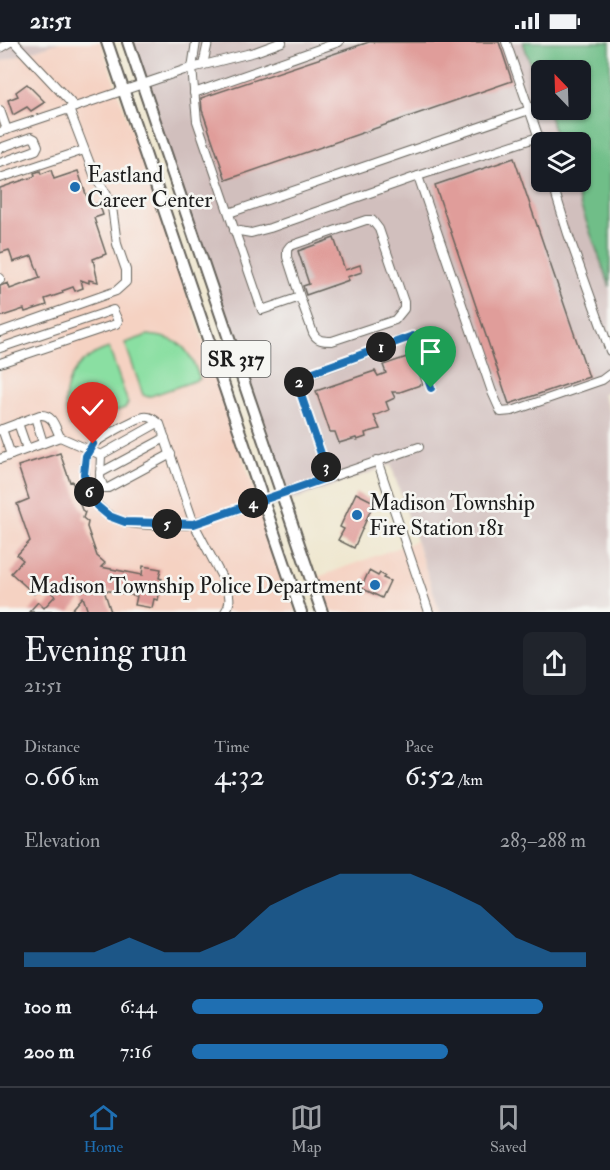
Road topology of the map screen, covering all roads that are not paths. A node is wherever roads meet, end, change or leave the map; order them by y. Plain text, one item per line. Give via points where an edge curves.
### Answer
1 (12, 42) edge
2 (107, 42) edge
3 (128, 42) edge
4 (196, 42) edge
5 (208, 42) edge
6 (282, 42) edge
7 (339, 42) edge
8 (506, 42) edge
9 (0, 48) edge
10 (203, 66) junction
11 (192, 68) junction
12 (142, 84) junction
13 (123, 90) junction
14 (194, 93) junction
15 (72, 108) junction
16 (0, 110) edge
17 (529, 110) junction
18 (3, 131) edge
19 (536, 132) edge
20 (531, 139) edge
21 (0, 148) edge
22 (84, 150) junction
23 (0, 163) edge
24 (418, 176) junction
25 (0, 178) edge
26 (555, 192) edge
27 (229, 213) junction
28 (234, 230) junction
29 (300, 297) junction
30 (81, 304) junction
31 (86, 319) junction
32 (0, 332) edge
33 (0, 348) edge
34 (610, 351) edge
35 (0, 363) edge
36 (610, 374) edge
37 (431, 388) dead end
38 (35, 417) junction
39 (18, 423) junction
40 (158, 423) junction
41 (1, 430) edge
42 (60, 437) junction
43 (165, 438) junction
44 (43, 443) junction
45 (419, 447) dead end
46 (27, 449) junction
47 (89, 449) junction
48 (12, 454) junction
49 (171, 454) junction
50 (101, 455) junction
51 (0, 459) edge
52 (378, 460) junction
53 (100, 473) junction
54 (329, 477) junction
55 (282, 494) junction
56 (263, 500) junction
57 (194, 524) junction
58 (225, 612) edge
59 (302, 612) edge
60 (322, 612) edge
61 (429, 612) edge

1 - 9 street
1 - 15 street
2 - 13 main road, SR 317
3 - 12 main road, SR 317
4 - 11 street
5 - 10 street
6 - 10 street
7 - 14 street
8 - 17 street
10 - 11 street
11 - 12 street
11 - 14 street
12 - 13 street
12 - 55 main road, SR 317
13 - 15 street
13 - 56 main road, SR 317
14 - 27 street via 197,121
15 - 18 street
15 - 22 street
16 - 18 street
17 - 19 street
17 - 27 street
20 - 24 street
21 - 23 street via 31,137 38,146
22 - 25 street
22 - 30 street via 112,207 126,282 116,291
24 - 28 street via 270,228 251,233
24 - 36 street via 501,412 602,380
26 - 34 street
27 - 28 street
28 - 29 street via 262,310
29 - 29 street via 287,250 359,221 372,220 404,302 401,314 395,320 322,341 313,333
30 - 31 street
30 - 32 street
31 - 33 street
31 - 35 street via 112,310 118,321
37 - 54 street via 413,336 300,378 299,389
38 - 39 street
38 - 42 street via 50,417
38 - 44 street
39 - 41 street
39 - 46 street
40 - 43 street
40 - 47 street via 140,418
40 - 50 street
41 - 48 street
42 - 44 street
42 - 47 street
43 - 49 street
43 - 53 street
44 - 46 street
45 - 52 street
46 - 48 street
47 - 50 street
47 - 57 street via 84,474 87,489 109,516 125,522
48 - 51 street
49 - 53 street via 108,489 103,486
49 - 57 street
50 - 53 street
52 - 54 street
52 - 61 street
54 - 55 street
55 - 56 street
55 - 60 main road, SR 317
56 - 57 street
56 - 59 main road, SR 317
57 - 58 street via 227,587 230,597

